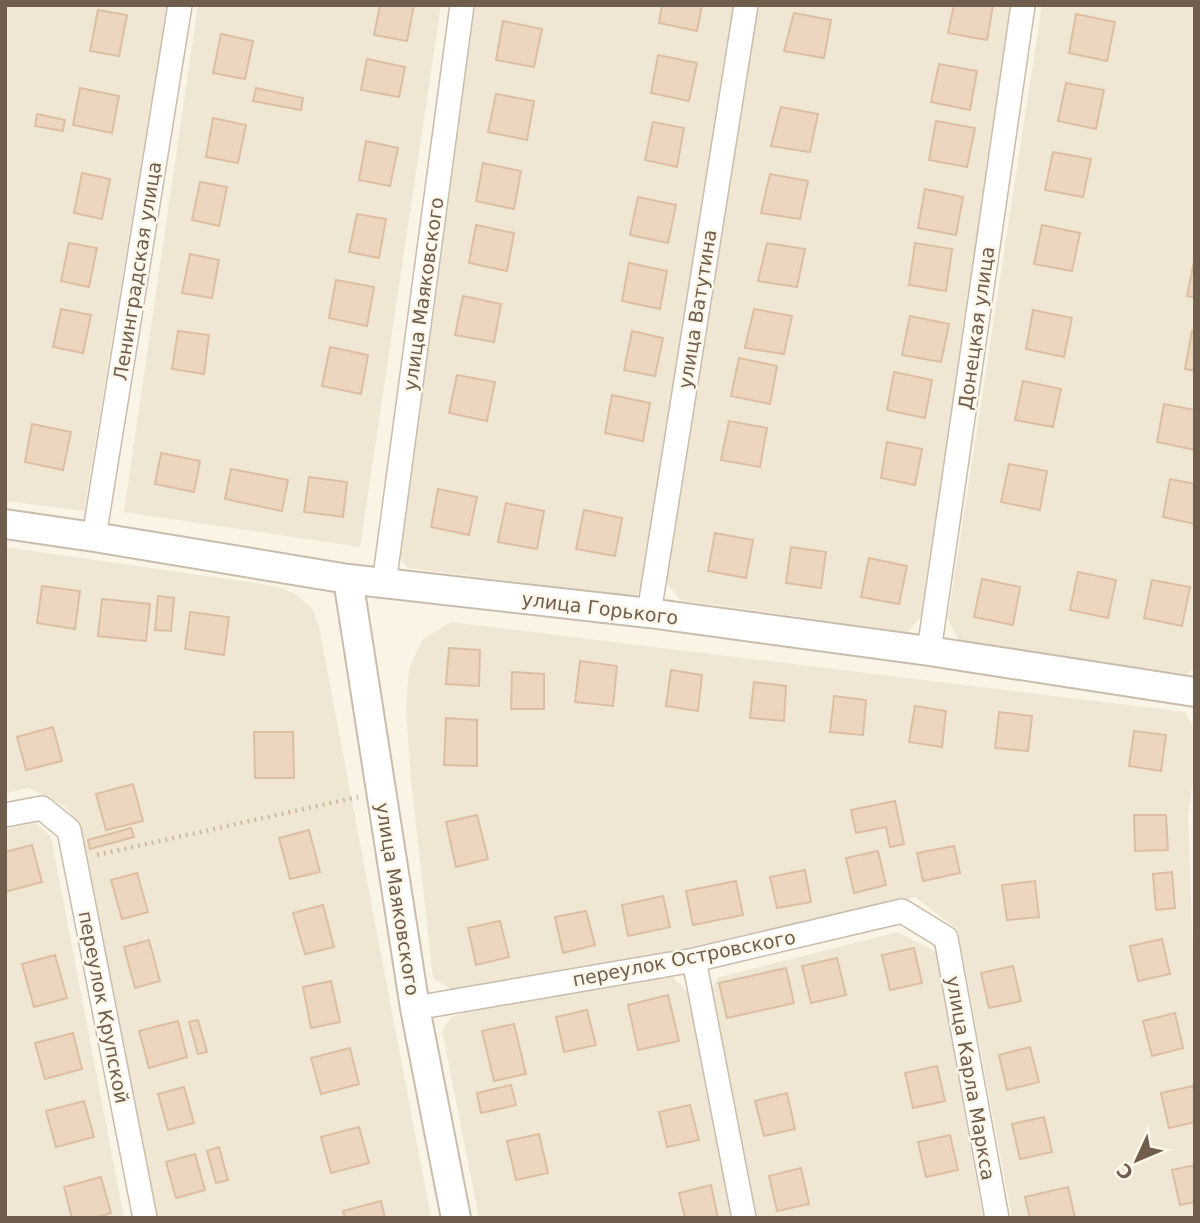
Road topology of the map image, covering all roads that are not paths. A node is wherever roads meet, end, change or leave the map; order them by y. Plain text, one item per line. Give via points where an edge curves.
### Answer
1 (180, 5) edge
2 (462, 5) edge
3 (746, 5) edge
4 (1023, 5) edge
5 (5, 524) edge
6 (94, 537) junction
7 (348, 579) junction
8 (384, 584) junction
9 (649, 613) junction
10 (929, 651) junction
11 (1195, 692) edge
12 (5, 815) edge
13 (946, 938) joint
14 (694, 960) junction
15 (415, 1008) junction
16 (145, 1218) edge
17 (456, 1218) edge
18 (744, 1218) edge
19 (997, 1218) edge

1 - 6 street, Ленинградская улица
2 - 8 street, улица Маяковского
3 - 9 street, улица Ватутина
4 - 10 street, Донецкая улица
5 - 6 street, улица Горького
6 - 7 street, улица Горького
7 - 8 street, улица Горького
7 - 15 street, улица Маяковского
8 - 9 street, улица Горького
9 - 10 street, улица Горького
10 - 11 street, улица Горького
12 - 16 street, переулок Крупской via 42,808 69,830
13 - 14 street, переулок Островского via 902,911
13 - 19 street, улица Карла Маркса
14 - 15 street, переулок Островского
14 - 18 street
15 - 17 street, улица Маяковского

